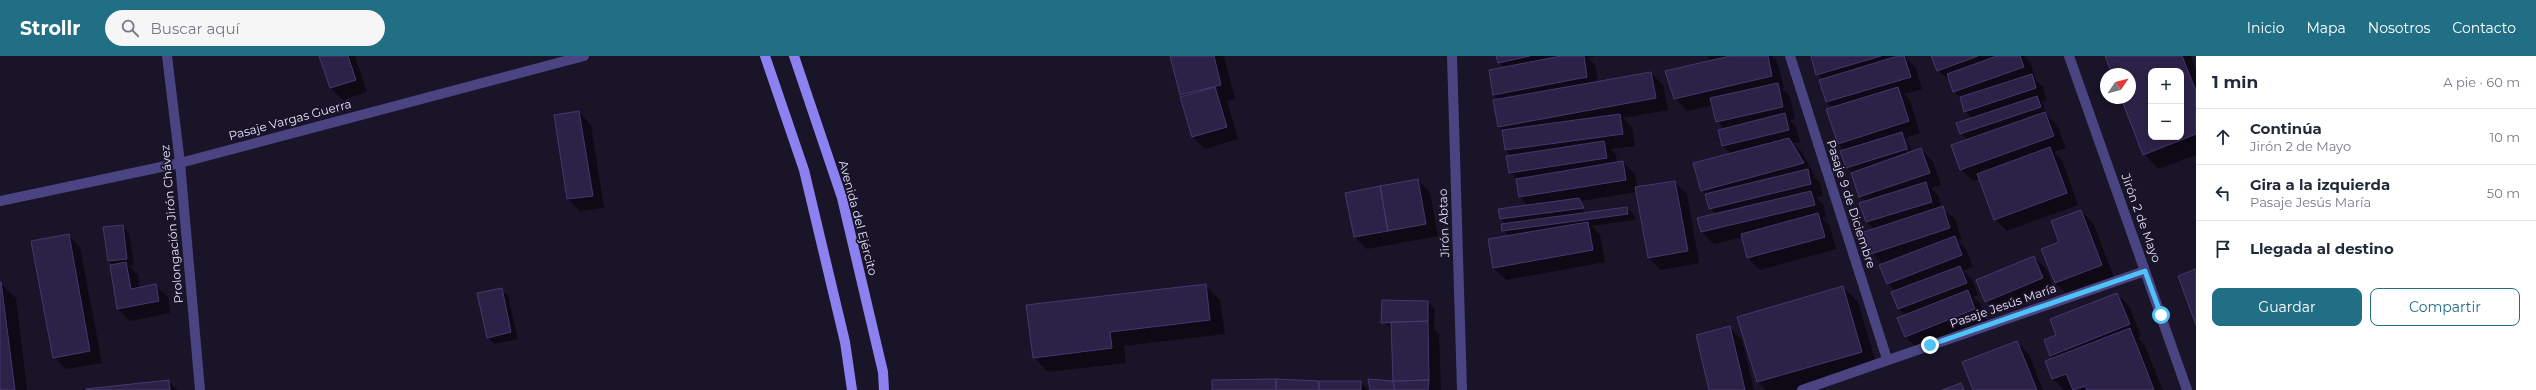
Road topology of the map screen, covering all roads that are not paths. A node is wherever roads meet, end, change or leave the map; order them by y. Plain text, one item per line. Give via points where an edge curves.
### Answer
1 (167, 56) edge
2 (584, 56) edge
3 (765, 56) edge
4 (794, 56) edge
5 (1452, 56) edge
6 (1790, 56) edge
7 (2069, 56) edge
8 (180, 163) junction
9 (0, 201) edge
10 (2145, 271) junction
11 (1887, 359) junction
12 (200, 390) edge
13 (852, 390) edge
14 (884, 390) edge
15 (1462, 390) edge
16 (1802, 390) edge
17 (2186, 390) edge

1 - 8 street, Prolongación Jirón Chávez
2 - 8 street, Pasaje Vargas Guerra
3 - 13 main road via 804,170 845,342
4 - 14 main road, Avenida del Ejército via 842,198 883,372
5 - 15 street, Jirón Abtao
6 - 11 street, Pasaje 9 de Diciembre
7 - 10 street, Jirón 2 de Mayo
8 - 9 street, Pasaje Vargas Guerra
8 - 12 street, Prolongación Jirón Chávez
10 - 11 street, Pasaje Jesús María
10 - 17 street, Jirón 2 de Mayo
11 - 16 street, Pasaje Jesús María

